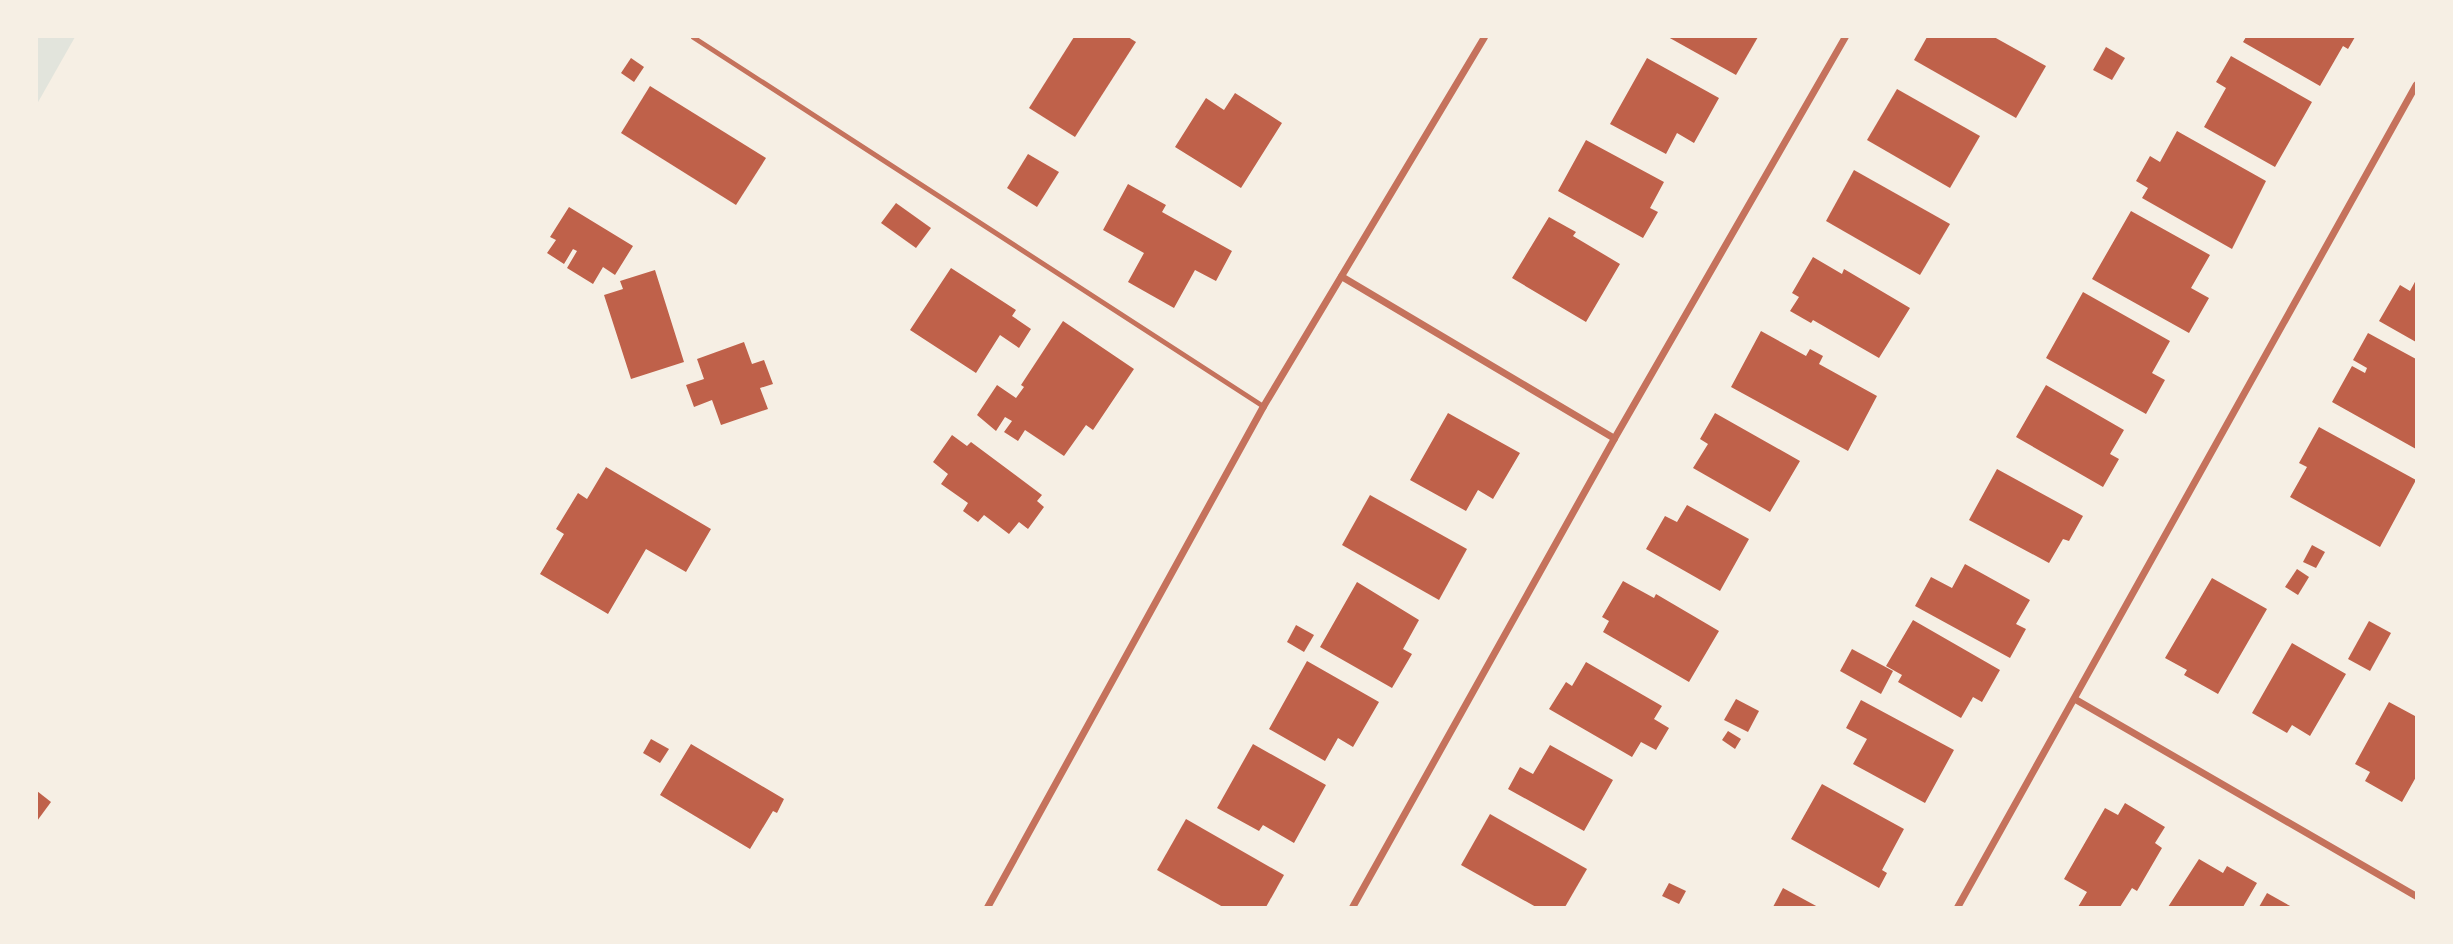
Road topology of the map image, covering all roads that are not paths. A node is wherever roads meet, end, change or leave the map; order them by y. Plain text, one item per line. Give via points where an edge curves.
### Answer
1 (693, 37) edge
2 (1484, 37) edge
3 (1846, 37) edge
4 (2416, 84) edge
5 (1341, 276) junction
6 (1263, 406) junction
7 (1615, 438) junction
8 (2075, 699) junction
9 (2416, 896) edge
10 (987, 907) edge
11 (1352, 907) edge
12 (1957, 907) edge

1 - 6 lane
2 - 5 street
3 - 7 street
4 - 8 street
5 - 6 street
5 - 7 street
6 - 10 street
7 - 11 street
8 - 9 street
8 - 12 street

